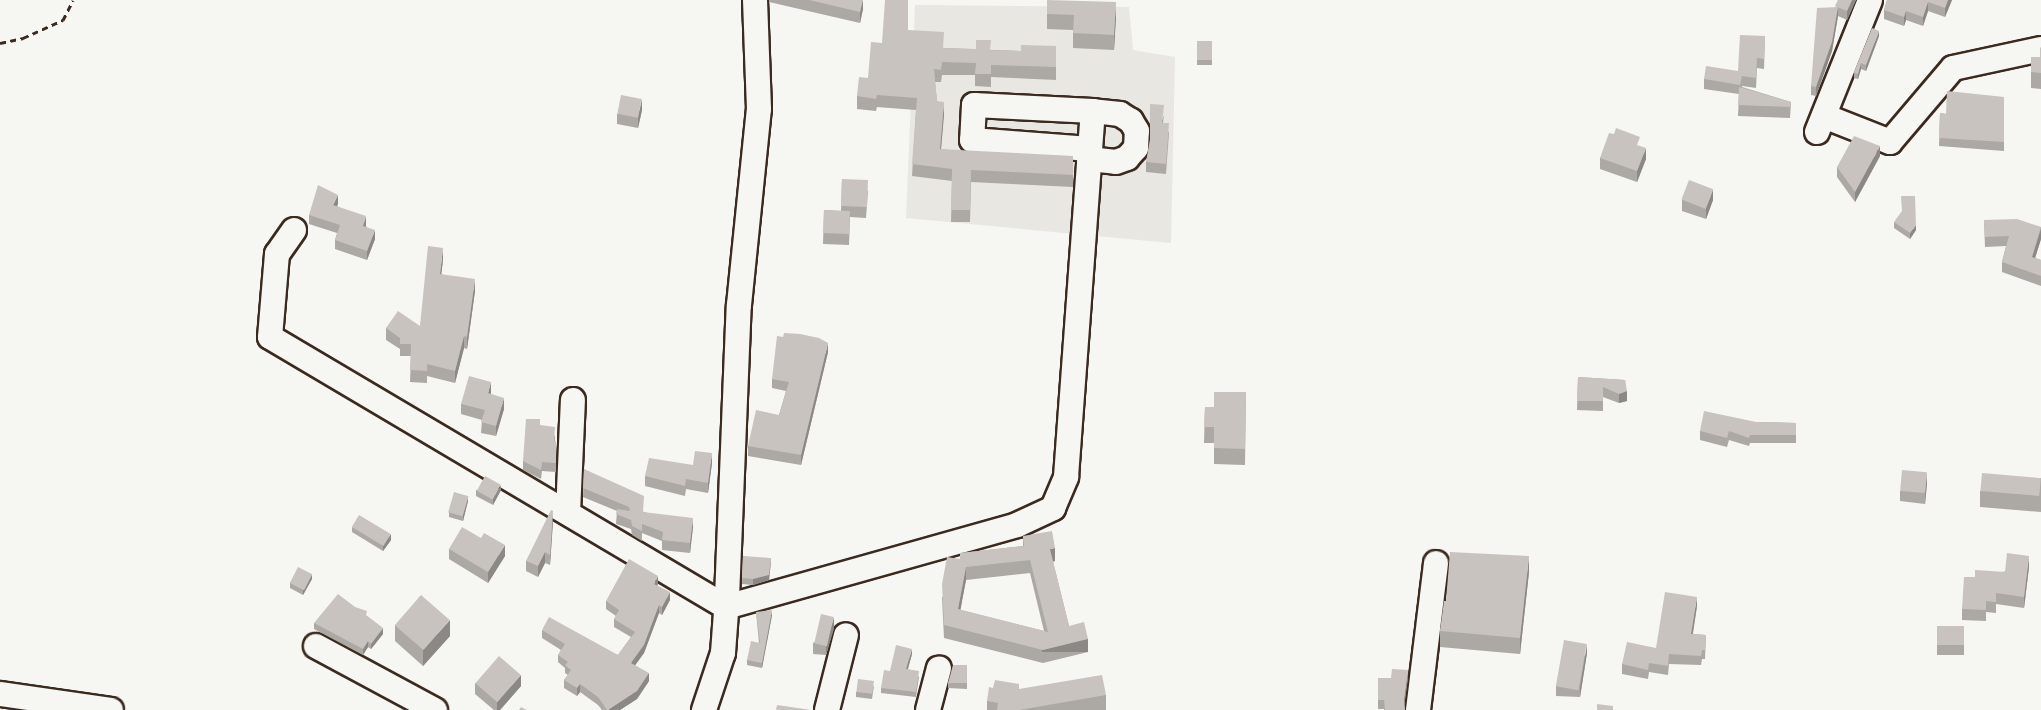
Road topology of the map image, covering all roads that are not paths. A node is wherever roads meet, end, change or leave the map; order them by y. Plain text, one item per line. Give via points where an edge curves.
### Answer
1 (755, 0) edge
2 (1870, 0) edge
3 (2041, 50) edge
4 (1093, 111) junction
5 (1090, 154) junction
6 (294, 230) dead end
7 (573, 400) dead end
8 (568, 513) junction
9 (1436, 563) dead end
10 (726, 607) junction
11 (846, 635) dead end
12 (316, 646) dead end
13 (939, 668) dead end
14 (0, 694) edge
15 (111, 710) edge
16 (435, 710) edge
17 (704, 710) edge
18 (827, 710) edge
19 (928, 710) edge
20 (1418, 710) edge

1 - 10 street via 759,109 739,305
2 - 3 street via 1820,124 1890,142 1953,68
4 - 5 street
4 - 5 street via 1120,114 1131,121 1137,131 1136,148 1127,158 1116,162
4 - 5 street via 974,105 972,140
5 - 10 street via 1066,477 1053,508 1017,525
6 - 8 street via 277,254 270,337
7 - 8 street
8 - 10 street
9 - 20 street
10 - 17 street via 723,653
11 - 18 street
12 - 16 street
13 - 19 street
14 - 15 street

